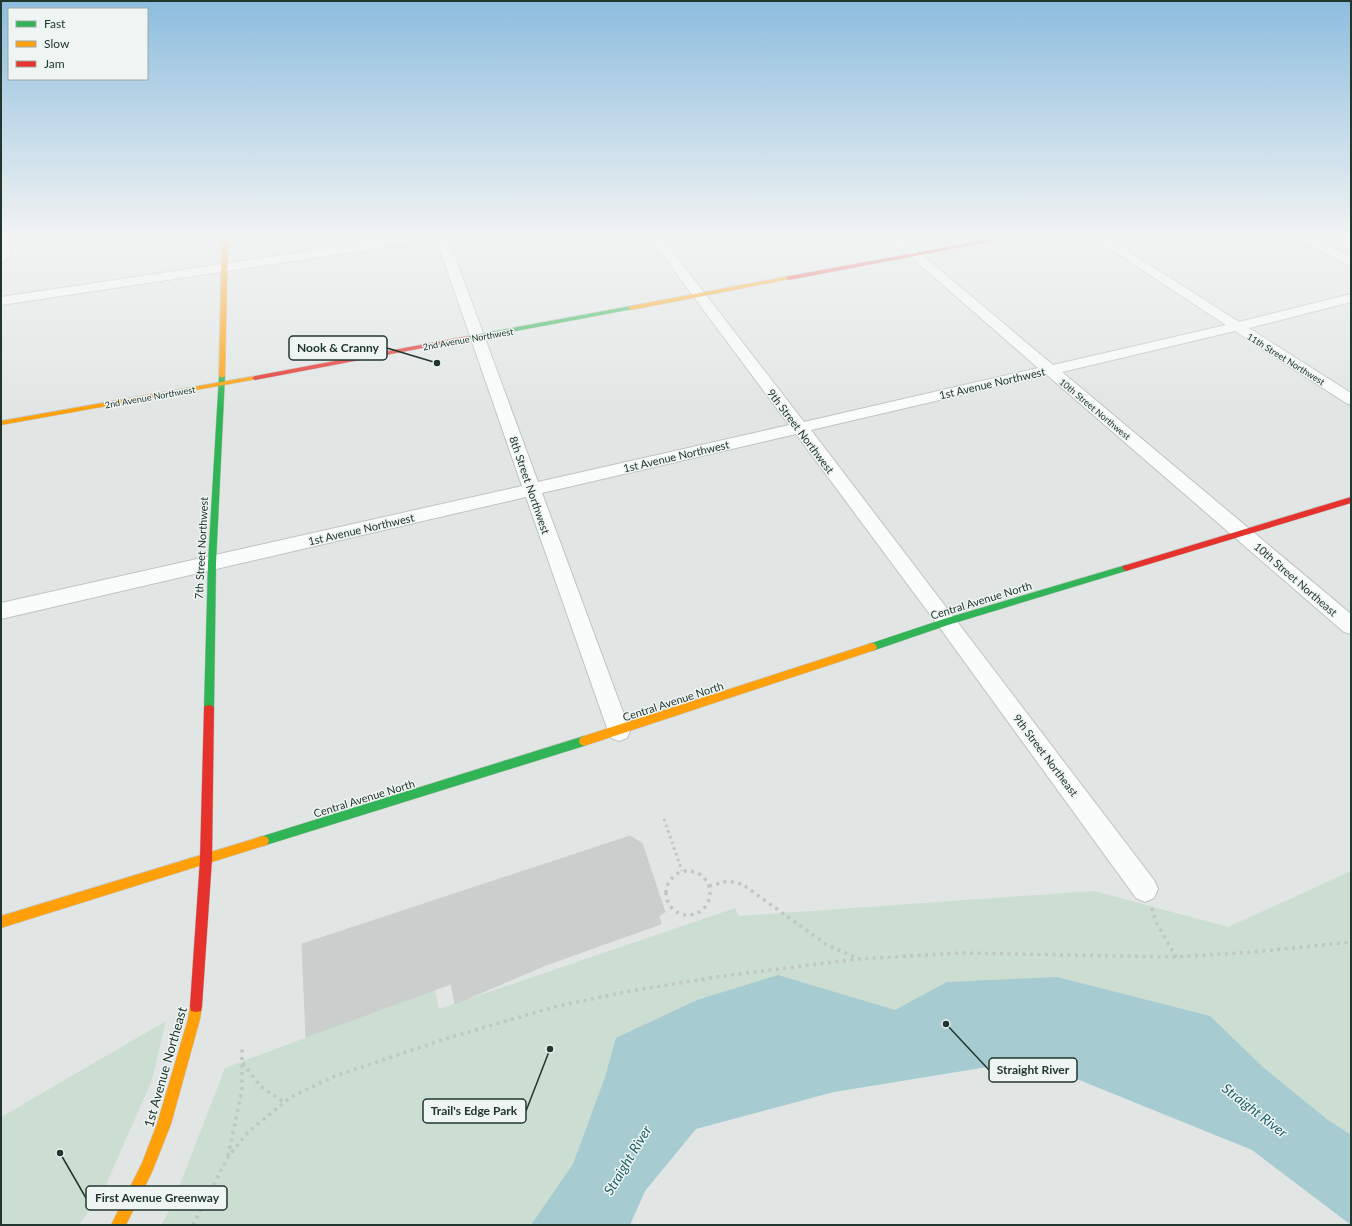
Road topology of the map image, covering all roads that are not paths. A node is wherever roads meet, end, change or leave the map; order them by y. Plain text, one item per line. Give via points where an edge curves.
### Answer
1 (41, 295) edge
2 (223, 295) edge
3 (463, 295) edge
4 (704, 295) edge
5 (962, 295) edge
6 (1187, 295) edge
7 (700, 296) junction
8 (1351, 298) edge
9 (1, 301) edge
10 (1235, 327) junction
11 (479, 337) junction
12 (1048, 370) junction
13 (222, 384) junction
14 (1351, 400) edge
15 (1, 423) edge
16 (799, 428) junction
17 (531, 490) junction
18 (1351, 500) edge
19 (1241, 532) junction
20 (212, 563) junction
21 (1, 611) edge
22 (947, 622) junction
23 (1351, 626) edge
24 (619, 731) junction
25 (206, 860) junction
26 (1145, 888) road end
27 (1, 922) edge
28 (118, 1225) edge

1 - 9 street
2 - 13 street, 7th Street Northwest
3 - 11 street, 8th Street Northwest
4 - 7 street, 2nd Avenue Northwest
5 - 12 street, 10th Street Northwest
6 - 10 street, 11th Street Northwest
7 - 11 street, 2nd Avenue Northwest
7 - 16 street, 9th Street Northwest
8 - 10 street, 1st Avenue Northwest
10 - 12 street, 1st Avenue Northwest
10 - 14 street, 11th Street Northwest
11 - 13 street, 2nd Avenue Northwest
11 - 17 street, 8th Street Northwest
12 - 16 street, 1st Avenue Northwest
12 - 19 street, 10th Street Northwest
13 - 15 street, 2nd Avenue Northwest
13 - 20 street, 7th Street Northwest
16 - 17 street, 1st Avenue Northwest
16 - 22 street, 9th Street Northwest
17 - 20 street, 1st Avenue Northwest
17 - 24 street, 8th Street Northwest
18 - 19 street, Central Avenue North
19 - 22 street, Central Avenue North
19 - 23 street, 10th Street Northeast
20 - 21 street, 1st Avenue Northwest
20 - 25 street, 7th Street Northwest
22 - 24 street, Central Avenue North
22 - 26 street, 9th Street Northeast
24 - 25 street, Central Avenue North
25 - 27 street, Central Avenue North
25 - 28 street, 1st Avenue Northeast via 194,1019 164,1124 147,1167

